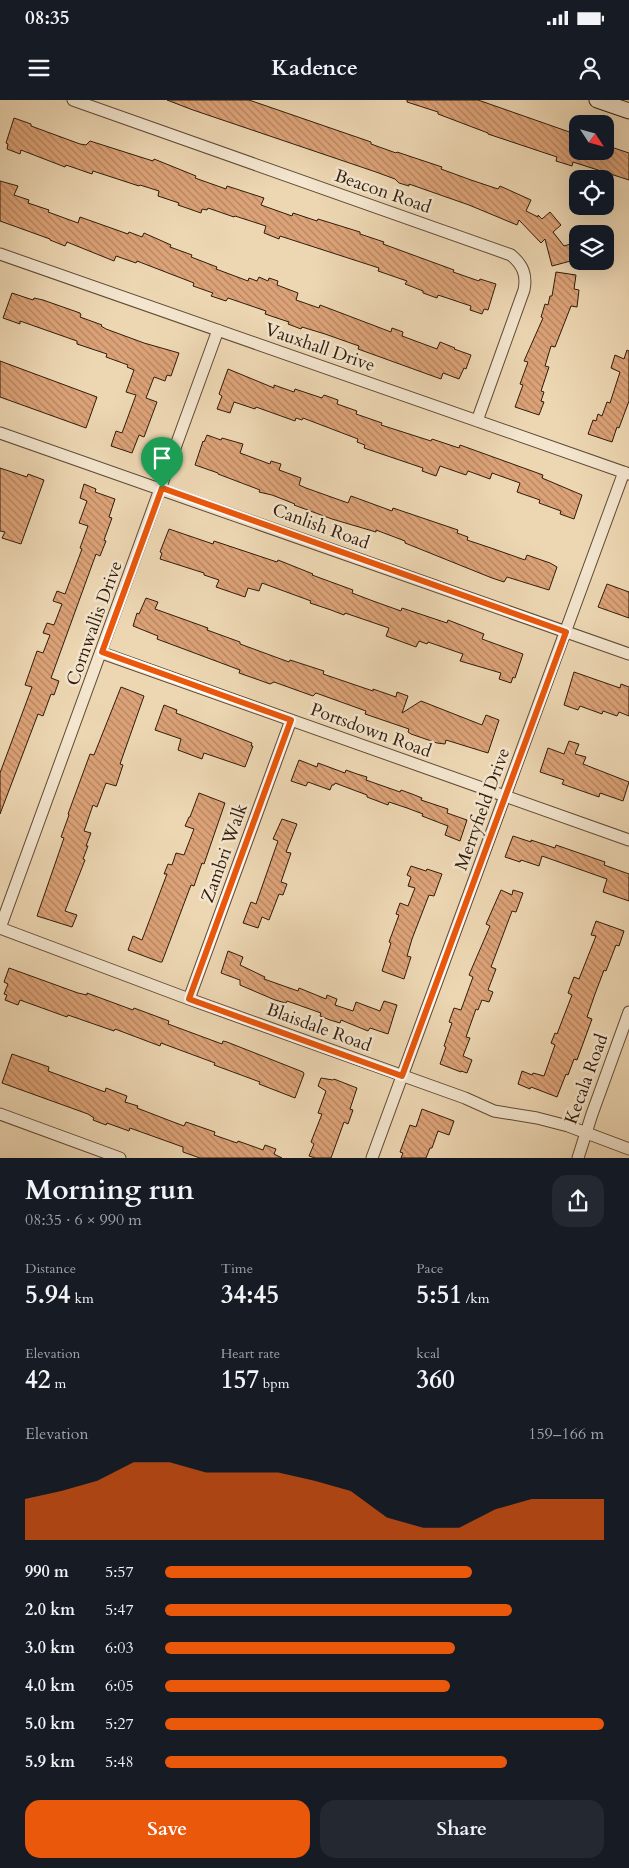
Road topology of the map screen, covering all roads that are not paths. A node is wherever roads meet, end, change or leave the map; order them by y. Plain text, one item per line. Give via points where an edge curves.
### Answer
1 (73, 100) edge
2 (597, 100) edge
3 (629, 111) edge
4 (0, 254) edge
5 (218, 330) junction
6 (477, 421) junction
7 (0, 433) edge
8 (626, 473) edge
9 (162, 488) junction
10 (566, 632) junction
11 (102, 652) junction
12 (629, 654) edge
13 (291, 720) junction
14 (505, 796) junction
15 (629, 840) edge
16 (0, 928) edge
17 (189, 999) junction
18 (629, 1012) edge
19 (402, 1076) junction
20 (0, 1114) edge
21 (586, 1133) junction
22 (629, 1149) edge
23 (120, 1158) edge
24 (372, 1158) edge
25 (578, 1158) edge

1 - 6 street, Beacon Road via 511,255 519,261 526,280 524,290
2 - 3 main road
4 - 5 street, Vauxhall Drive
5 - 6 street, Vauxhall Drive
5 - 9 street, Cornwallis Drive
6 - 8 street, Vauxhall Drive
7 - 9 street, Canlish Road
8 - 10 street, Merryfield Drive
9 - 10 street, Canlish Road
9 - 11 street, Cornwallis Drive
10 - 12 street, Canlish Road
10 - 14 street, Merryfield Drive
11 - 13 street, Portsdown Road
11 - 16 street, Cornwallis Drive
13 - 14 street, Portsdown Road
13 - 17 street, Zambri Walk
14 - 15 street, Portsdown Road
14 - 19 street, Merryfield Drive
16 - 17 street, Blaisdale Road
17 - 19 street, Blaisdale Road
18 - 21 street, Kecala Road
19 - 21 street, Blaisdale Road via 494,1111 536,1118
19 - 24 street, Merryfield Drive
20 - 23 street
21 - 22 street, Blaisdale Road
21 - 25 street, Kecala Road

